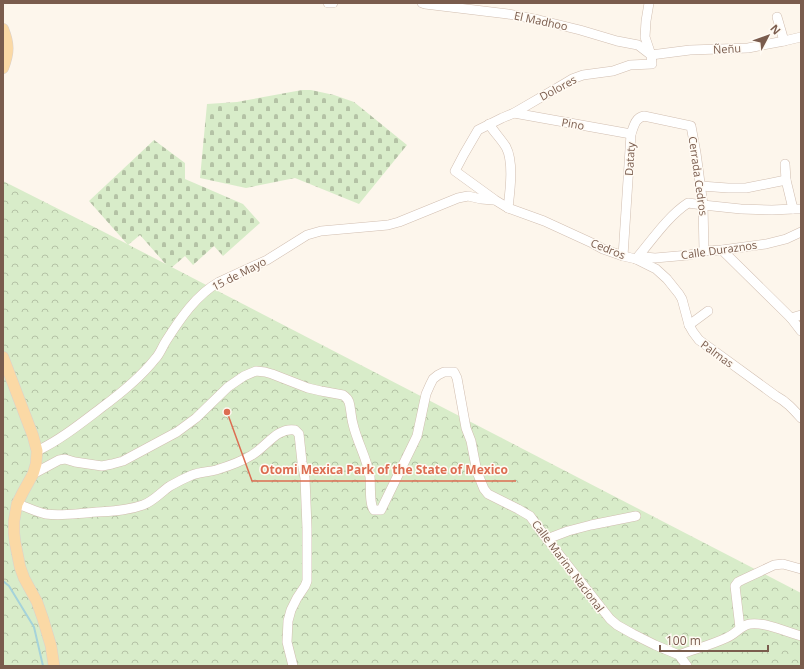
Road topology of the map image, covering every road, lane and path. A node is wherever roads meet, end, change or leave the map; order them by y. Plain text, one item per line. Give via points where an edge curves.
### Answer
1 (328, 3) edge
2 (333, 3) edge
3 (649, 3) edge
4 (424, 4) edge
5 (777, 17) dead end
6 (3, 29) edge
7 (801, 37) edge
8 (784, 41) junction
9 (651, 55) junction
10 (3, 68) edge
11 (514, 113) junction
12 (489, 124) junction
13 (690, 126) joint
14 (631, 134) junction
15 (785, 164) dead end
16 (455, 171) joint
17 (786, 180) junction
18 (701, 186) junction
19 (495, 200) junction
20 (703, 205) junction
21 (508, 208) junction
22 (797, 209) edge
23 (801, 232) edge
24 (722, 250) junction
25 (704, 251) junction
26 (623, 256) junction
27 (636, 259) junction
28 (708, 311) dead end
29 (801, 315) edge
30 (791, 318) junction
31 (689, 325) junction
32 (801, 331) edge
33 (3, 357) edge
34 (801, 418) edge
35 (37, 451) junction
36 (33, 474) junction
37 (17, 504) junction
38 (636, 516) dead end
39 (547, 540) junction
40 (801, 569) edge
41 (740, 628) junction
42 (801, 636) edge
43 (679, 655) junction
44 (54, 666) edge
45 (293, 666) edge
46 (687, 666) edge

1 - 2 street
3 - 9 street via 645,37
4 - 9 street, El Madhoo via 539,20 638,45
5 - 8 street
6 - 10 main road via 8,44
7 - 8 street, Ñeñu
8 - 9 street, Ñeñu via 748,48 690,50
9 - 11 street, Dolores via 652,64 630,65 572,79
11 - 12 street, Dolores
11 - 14 street, Pino
12 - 16 street, Dolores via 478,130
12 - 21 street via 510,158
13 - 14 street, Dataty via 644,116 634,123
13 - 18 street, Cerrada Cedros
14 - 26 street, Dataty
15 - 17 street
16 - 19 street, Cedros
17 - 18 street via 746,188
17 - 22 street
18 - 20 street, Cerrada Cedros
19 - 21 street, Cedros
19 - 35 street, 15 de Mayo via 468,196 388,225 321,231 307,235 267,260 211,286 186,312 143,373 114,399 61,438
20 - 22 street, Cedros via 772,210
20 - 25 street, Cerrada Cedros
20 - 27 street, Cedros via 688,203 683,206
21 - 26 street, Cedros
23 - 24 street, Calle Duraznos via 766,244
24 - 25 street, Calle Duraznos
24 - 30 street
25 - 27 street, Calle Duraznos via 689,255
26 - 27 street, Cedros
27 - 31 street, Palmas via 656,269 676,289 682,299
28 - 31 street
29 - 30 street
30 - 32 street
31 - 34 street, Palmas via 699,340 791,406
33 - 35 main road
35 - 36 main road
36 - 37 main road
36 - 39 street, Calle Marina Nacional via 65,459 102,466 123,461 177,432 196,418 228,387 256,371 346,397 367,464 371,507 374,510 381,510 417,436 430,385 438,375 449,371 454,372 457,378 466,428 484,489 488,494 530,516
37 - 44 main road via 14,533 18,560 43,619
37 - 45 street via 48,514 129,509 144,505 187,477 239,462 258,452 282,431 295,430 299,434 305,478 307,581 291,610 288,621 287,642
38 - 39 street via 568,531
39 - 43 street, Calle Marina Nacional via 610,619 633,634
40 - 41 street via 778,564 738,582 735,586
41 - 42 street via 748,624 758,624
41 - 43 street via 728,638
43 - 46 street

